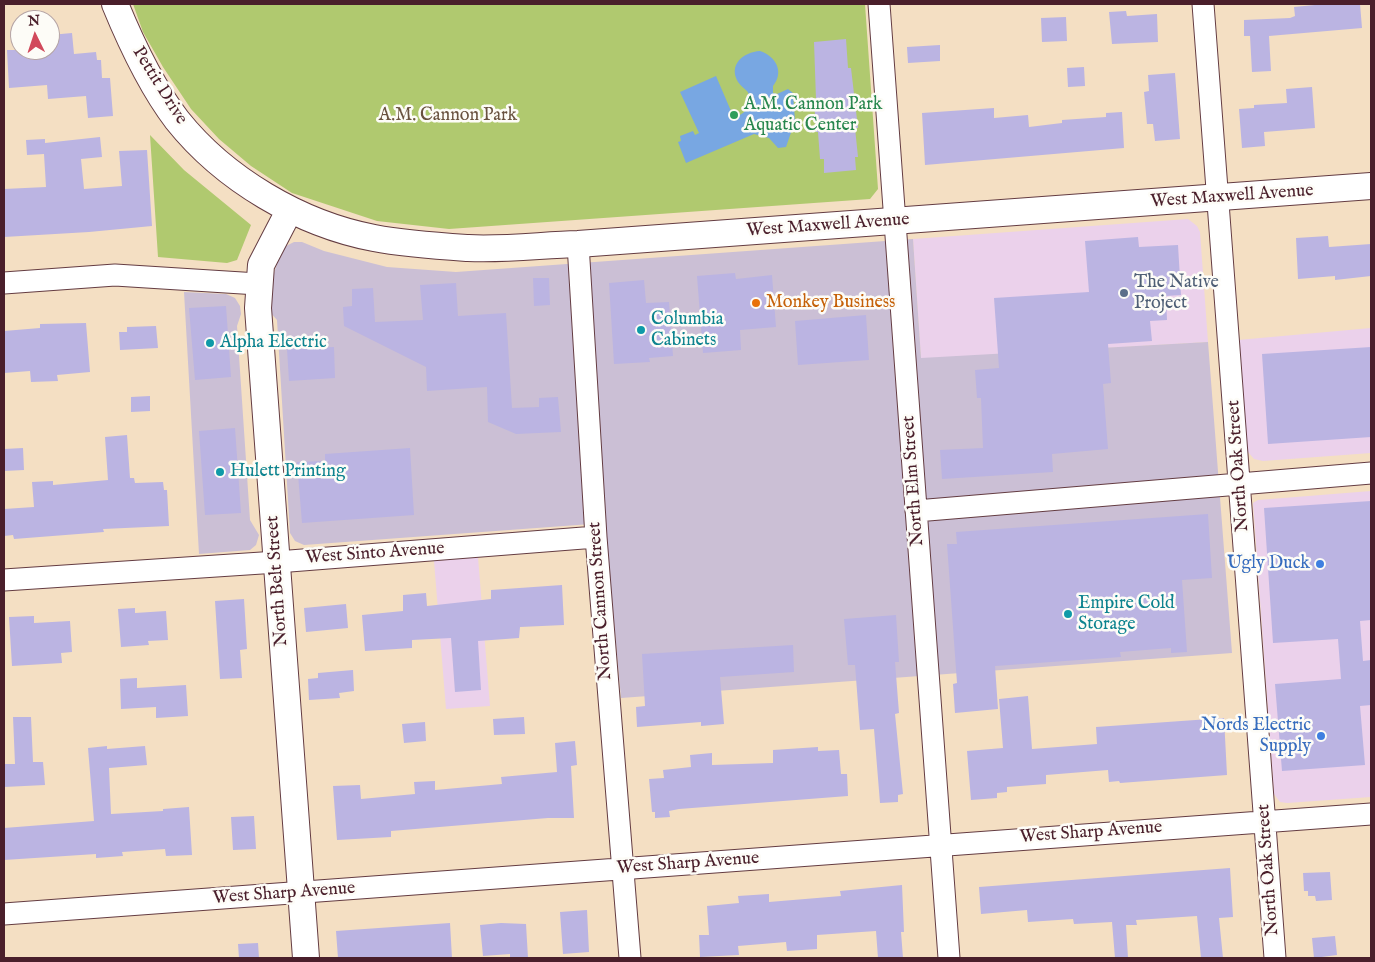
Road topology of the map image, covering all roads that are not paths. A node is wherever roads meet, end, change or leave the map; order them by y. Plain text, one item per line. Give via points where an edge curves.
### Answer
1 (115, 4) edge
2 (879, 4) edge
3 (1203, 4) edge
4 (1371, 186) edge
5 (1218, 198) junction
6 (289, 211) junction
7 (894, 221) junction
8 (578, 244) junction
9 (4, 283) edge
10 (258, 284) junction
11 (1371, 472) edge
12 (1240, 483) junction
13 (916, 512) junction
14 (596, 538) junction
15 (277, 562) junction
16 (4, 580) edge
17 (1371, 814) edge
18 (1266, 821) junction
19 (942, 844) junction
20 (624, 869) junction
21 (302, 893) junction
22 (4, 914) edge
23 (306, 958) edge
24 (630, 958) edge
25 (950, 958) edge
26 (1275, 958) edge

1 - 6 street, Pettit Drive via 146,69 177,120 240,180
2 - 7 street, North Elm Street
3 - 5 street, North Oak Street
4 - 5 street, West Maxwell Avenue
5 - 7 street, West Maxwell Avenue
5 - 12 street, North Oak Street
6 - 8 street, West Maxwell Avenue via 373,238 423,244 470,248
6 - 10 street, North Belt Street via 265,256
7 - 8 street, West Maxwell Avenue
7 - 13 street, North Elm Street
8 - 14 street, North Cannon Street
9 - 10 street via 115,275
10 - 15 street, North Belt Street
11 - 12 street
12 - 13 street
12 - 18 street, North Oak Street
13 - 19 street, North Elm Street
14 - 15 street, West Sinto Avenue
14 - 20 street, North Cannon Street
15 - 16 street, West Sinto Avenue
15 - 21 street, North Belt Street
17 - 18 street, West Sharp Avenue
18 - 19 street, West Sharp Avenue
18 - 26 street, North Oak Street
19 - 20 street, West Sharp Avenue
19 - 25 street, North Elm Street
20 - 21 street, West Sharp Avenue
20 - 24 street, North Cannon Street
21 - 22 street, West Sharp Avenue
21 - 23 street, North Belt Street

